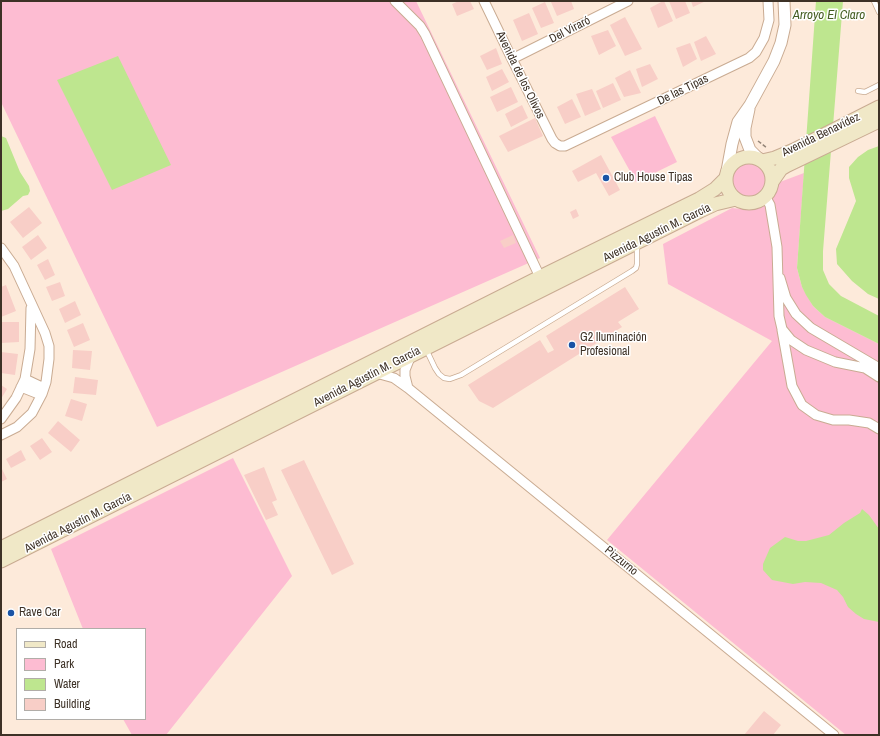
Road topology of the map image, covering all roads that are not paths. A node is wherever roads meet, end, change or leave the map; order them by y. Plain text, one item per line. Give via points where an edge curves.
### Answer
1 (395, 1) edge
2 (484, 1) edge
3 (628, 1) edge
4 (768, 1) edge
5 (784, 1) edge
6 (874, 1) edge
7 (879, 12) edge
8 (512, 59) junction
9 (879, 85) edge
10 (858, 91) dead end
11 (750, 105) junction
12 (879, 107) edge
13 (879, 121) edge
14 (560, 146) joint
15 (794, 156) junction
16 (760, 159) junction
17 (726, 175) junction
18 (772, 182) junction
19 (765, 196) junction
20 (736, 199) junction
21 (637, 242) junction
22 (1, 248) edge
23 (777, 266) junction
24 (540, 277) junction
25 (31, 305) junction
26 (782, 328) junction
27 (425, 348) junction
28 (412, 354) junction
29 (879, 368) edge
30 (376, 373) junction
31 (879, 377) edge
32 (23, 383) junction
33 (408, 388) junction
34 (43, 392) junction
35 (1, 419) edge
36 (879, 429) edge
37 (1, 435) edge
38 (1, 548) edge
39 (1, 561) edge
40 (834, 735) edge

1 - 24 street via 425,34
2 - 8 street, Avenida de los Olivos
3 - 8 street, Del Viraró
4 - 14 street, De las Tipas via 767,29 756,52 749,58 572,144
5 - 11 street via 785,25 781,43
6 - 7 lane
8 - 14 street, Avenida de los Olivos via 552,139
9 - 10 lane via 865,92
11 - 16 street via 745,136 750,150
11 - 17 street via 738,122
12 - 15 main road, Avenida Benavídez via 840,126
13 - 15 main road, Avenida Benavídez via 839,140
15 - 16 main road, Avenida Benavídez
15 - 18 main road, Avenida Benavídez
16 - 17 main road via 750,156 736,160
16 - 18 main road via 768,166
17 - 20 main road via 726,186
17 - 24 main road, Avenida Agustín M. García via 715,189 699,199
18 - 19 main road
19 - 20 main road via 751,203
19 - 23 street via 770,205 777,247
20 - 21 main road, Avenida Agustín M. García via 715,204
21 - 27 main road, Avenida Agustín M. García
21 - 27 lane via 636,268 461,375 450,379 444,378 439,374
22 - 25 street via 14,266
23 - 26 street via 779,316
23 - 29 street via 786,298 796,314 811,328
24 - 38 main road, Avenida Agustín M. García
25 - 32 street via 30,349
25 - 34 street via 49,346 48,371
26 - 31 street via 790,340 806,350 835,362 865,368
26 - 36 street via 792,386 802,405 816,415 833,420 870,423
27 - 28 main road, Avenida Agustín M. García
28 - 30 main road, Avenida Agustín M. García
28 - 33 street via 405,370
30 - 33 street, Pizzurno via 394,378
30 - 39 main road, Avenida Agustín M. García
32 - 34 street
32 - 35 street
33 - 40 street, Pizzurno
34 - 37 street via 26,420

